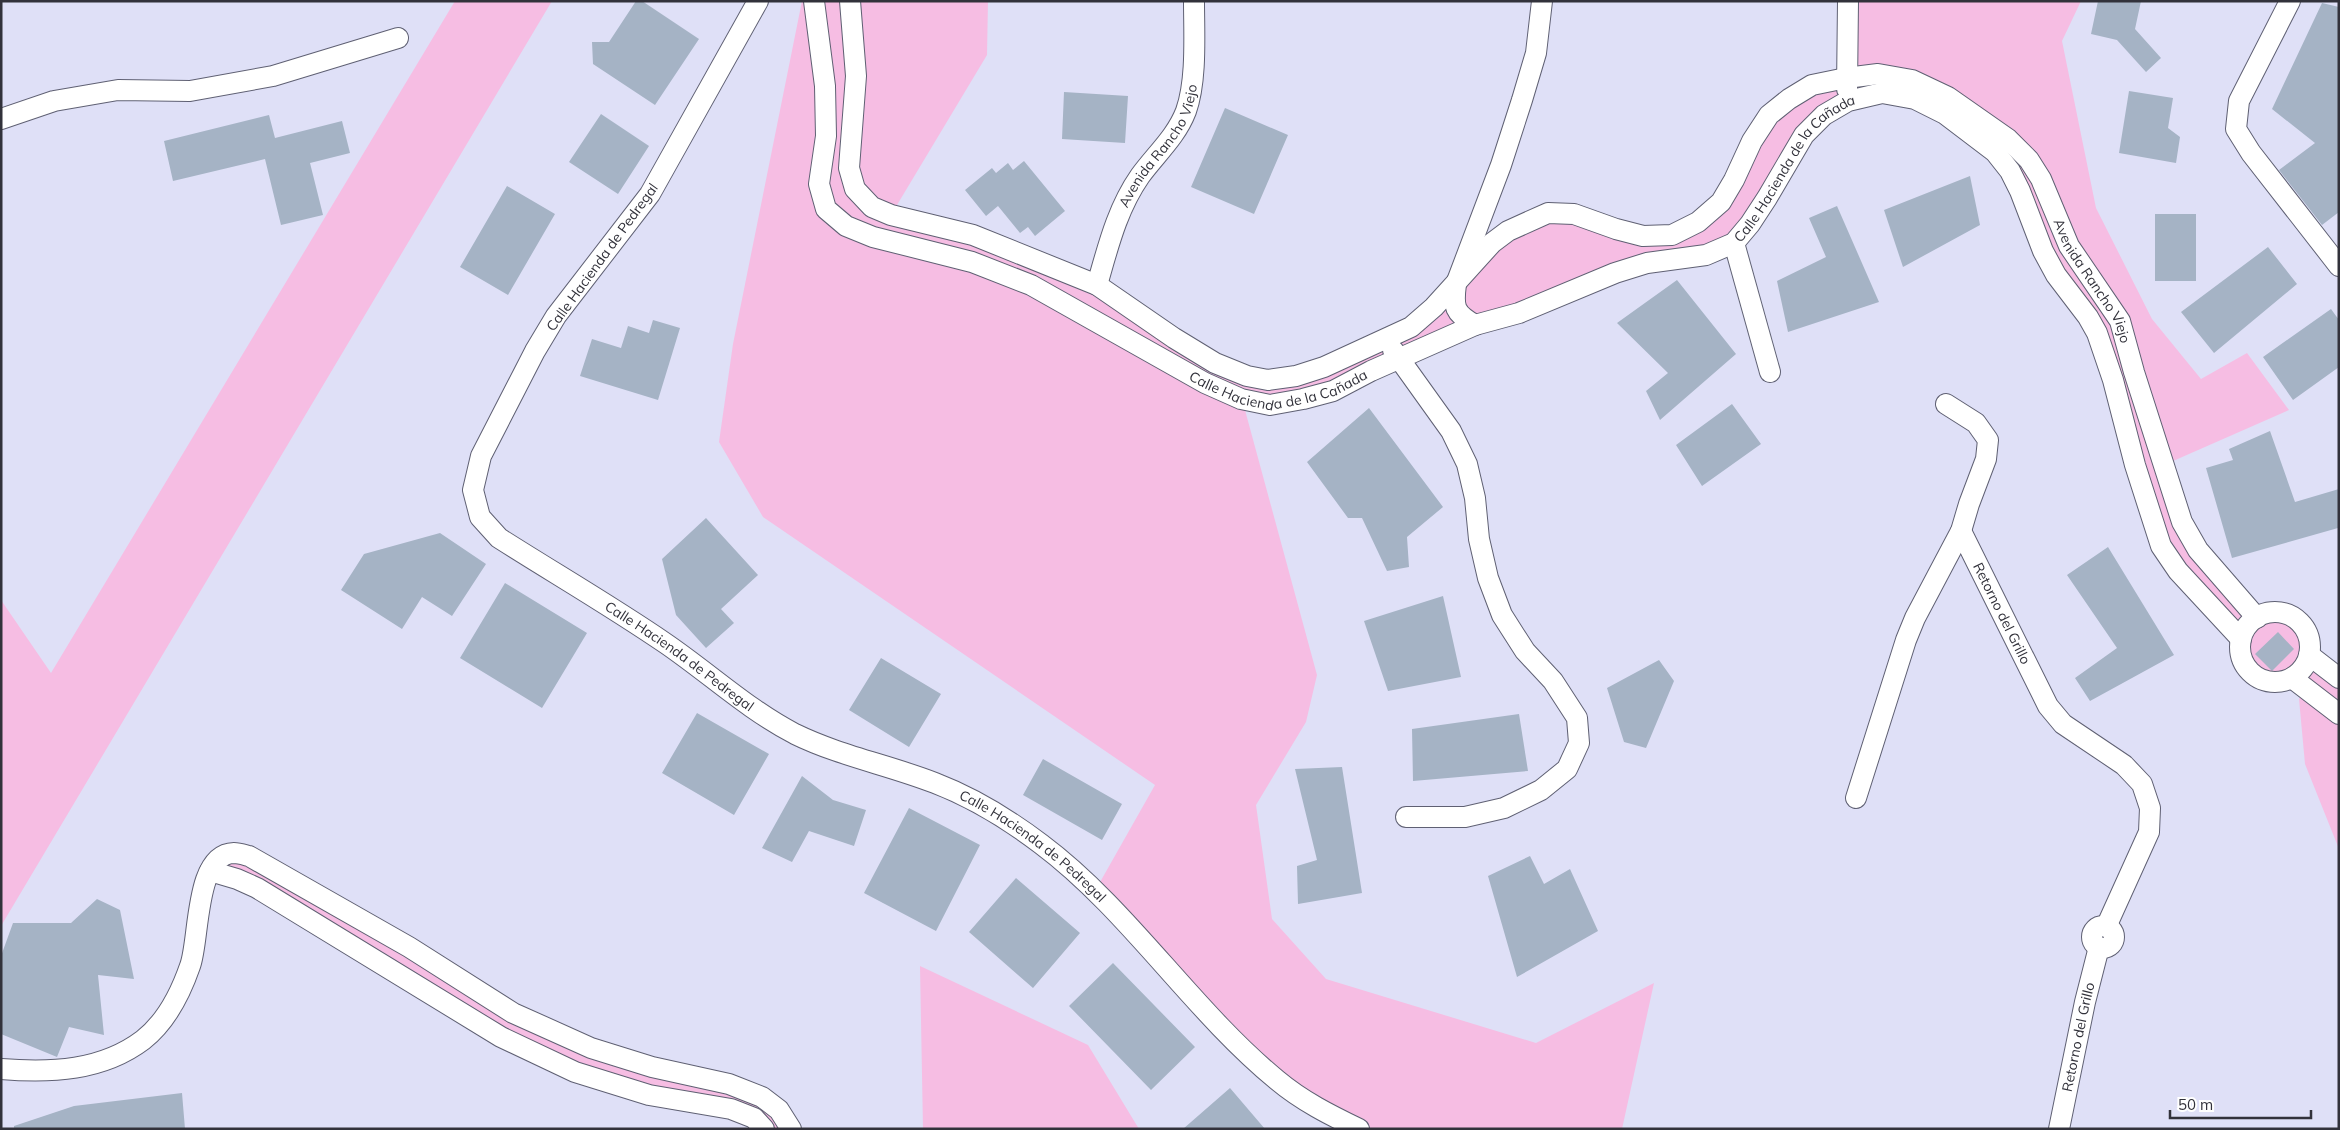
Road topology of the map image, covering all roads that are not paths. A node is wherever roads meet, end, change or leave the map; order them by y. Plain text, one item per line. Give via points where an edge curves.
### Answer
1 (758, 1) edge
2 (814, 1) edge
3 (850, 1) edge
4 (1194, 1) edge
5 (1542, 1) edge
6 (1848, 1) edge
7 (2290, 1) edge
8 (398, 38) dead end
9 (1846, 78) junction
10 (1812, 85) joint
11 (1882, 93) joint
12 (1848, 101) junction
13 (1, 119) edge
14 (1734, 242) junction
15 (2339, 266) edge
16 (1456, 284) junction
17 (1096, 285) junction
18 (1087, 316) junction
19 (1474, 326) junction
20 (1386, 340) junction
21 (1399, 359) junction
22 (1770, 372) dead end
23 (2134, 372) junction
24 (2113, 380) junction
25 (1946, 404) dead end
26 (1961, 531) junction
27 (2257, 618) junction
28 (2241, 639) junction
29 (2309, 655) junction
30 (2292, 678) junction
31 (2339, 678) edge
32 (2339, 714) edge
33 (1856, 798) dead end
34 (1406, 817) dead end
35 (210, 870) junction
36 (1, 1069) edge
37 (764, 1129) edge
38 (791, 1129) edge
39 (1359, 1129) edge
40 (2059, 1129) edge

1 - 39 street, Calle Hacienda de Pedregal via 650,194 556,316 535,351 481,456 473,490 480,517 499,538 664,643 755,711 796,734 933,782 1002,816 1095,891 1241,1048 1278,1081 1315,1107
2 - 18 street, Calle Hacienda de la Cañada via 825,86 826,136 819,184 826,209 846,226 972,262 1031,285
3 - 17 street, Calle Hacienda de la Cañada via 856,76 849,168 855,189 872,207 891,215 973,236
4 - 17 street, Avenida Rancho Viejo via 1195,60 1186,110 1171,140 1141,176 1119,211
5 - 16 street, Calle Hacienda de la Cañada via 1536,54 1501,166
6 - 9 street
7 - 15 street via 2239,101 2236,129
8 - 13 street via 273,76 190,91 118,90 54,101
9 - 10 street, Avenida Rancho Viejo
9 - 12 street
9 - 23 street, Avenida Rancho Viejo via 1878,74 1912,80 1948,97 2008,139 2029,160 2041,179 2069,246 2120,321
10 - 16 street, Calle Hacienda de la Cañada via 1769,115 1721,202 1698,222 1672,236 1643,236 1574,214 1548,213 1508,231
11 - 12 street, Calle Hacienda de la Cañada
11 - 24 street, Avenida Rancho Viejo via 1915,99 1945,114 1995,152 2020,190 2043,251 2056,275 2097,333
12 - 14 street, Calle Hacienda de la Cañada via 1824,115 1804,135 1767,198
14 - 19 street, Calle Hacienda de la Cañada via 1706,255 1647,263 1519,313
14 - 22 street
16 - 19 street via 1454,303 1461,317
16 - 20 street, Calle Hacienda de la Cañada via 1411,327
17 - 18 street via 1080,297
17 - 20 street, Calle Hacienda de la Cañada via 1215,363 1247,376 1268,380 1324,367
18 - 21 street, Calle Hacienda de la Cañada via 1205,384 1241,399 1270,405 1333,391
19 - 21 street, Calle Hacienda de la Cañada
20 - 21 street
21 - 34 street via 1451,431 1467,464 1488,578 1502,615 1525,651 1553,681 1578,718 1579,743 1567,769 1541,790 1504,808 1465,817
23 - 24 street
23 - 27 street, Avenida Rancho Viejo via 2182,522 2198,550
24 - 28 street, Avenida Rancho Viejo via 2161,546 2178,571
25 - 26 street via 1976,423 1988,440 1986,459
26 - 33 street via 1906,640
26 - 40 street, Retorno del Grillo via 2048,706 2063,724 2124,765 2142,784 2150,808 2149,832 2106,927 2101,926 2092,933 2092,939 2099,947
27 - 28 street
27 - 29 street via 2278,612 2296,619 2308,635
28 - 30 street via 2242,658 2254,675 2272,682
29 - 30 street via 2300,672
29 - 31 street
30 - 32 street
35 - 36 street via 203,888 191,965 170,1011 144,1039 114,1057 88,1067 37,1072
35 - 37 street via 257,888 501,1037 567,1068 649,1095 731,1109 754,1118
35 - 38 street via 218,858 234,853 249,856 408,946 513,1013 591,1048 652,1067 729,1084 762,1097 779,1110

